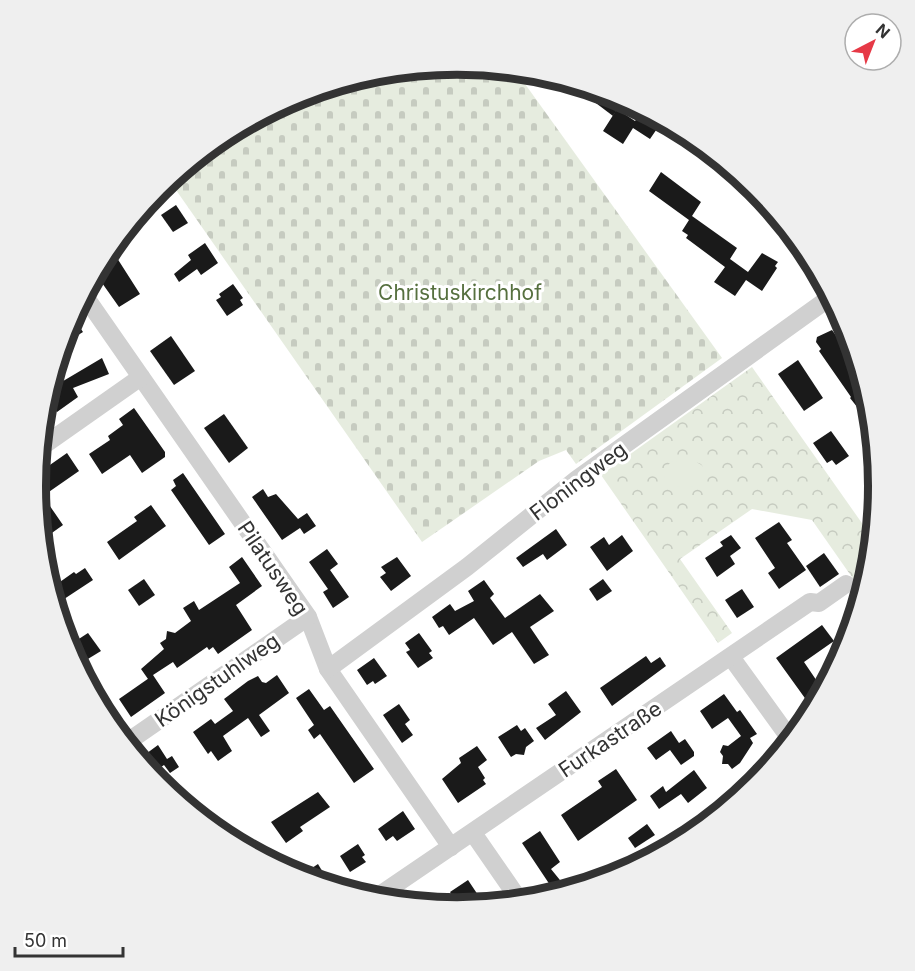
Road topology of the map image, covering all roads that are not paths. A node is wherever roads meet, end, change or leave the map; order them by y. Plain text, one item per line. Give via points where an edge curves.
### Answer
1 (825, 301) edge
2 (90, 303) edge
3 (141, 377) junction
4 (49, 442) edge
5 (846, 584) dead end
6 (308, 617) junction
7 (731, 657) junction
8 (328, 669) junction
9 (786, 733) edge
10 (133, 738) edge
11 (473, 833) junction
12 (451, 847) junction
13 (387, 890) edge
14 (514, 893) edge

1 - 8 street, Floningweg via 594,467
2 - 3 street, Pilatusweg
3 - 4 street
3 - 6 street, Pilatusweg
5 - 7 street, Furkastraße via 819,603 810,602
6 - 8 street, Pilatusweg
6 - 10 street, Königstuhlweg
7 - 9 street
7 - 11 street, Furkastraße
8 - 12 street, Pilatusweg
11 - 12 street, Furkastraße
11 - 14 street
12 - 13 street, Furkastraße

